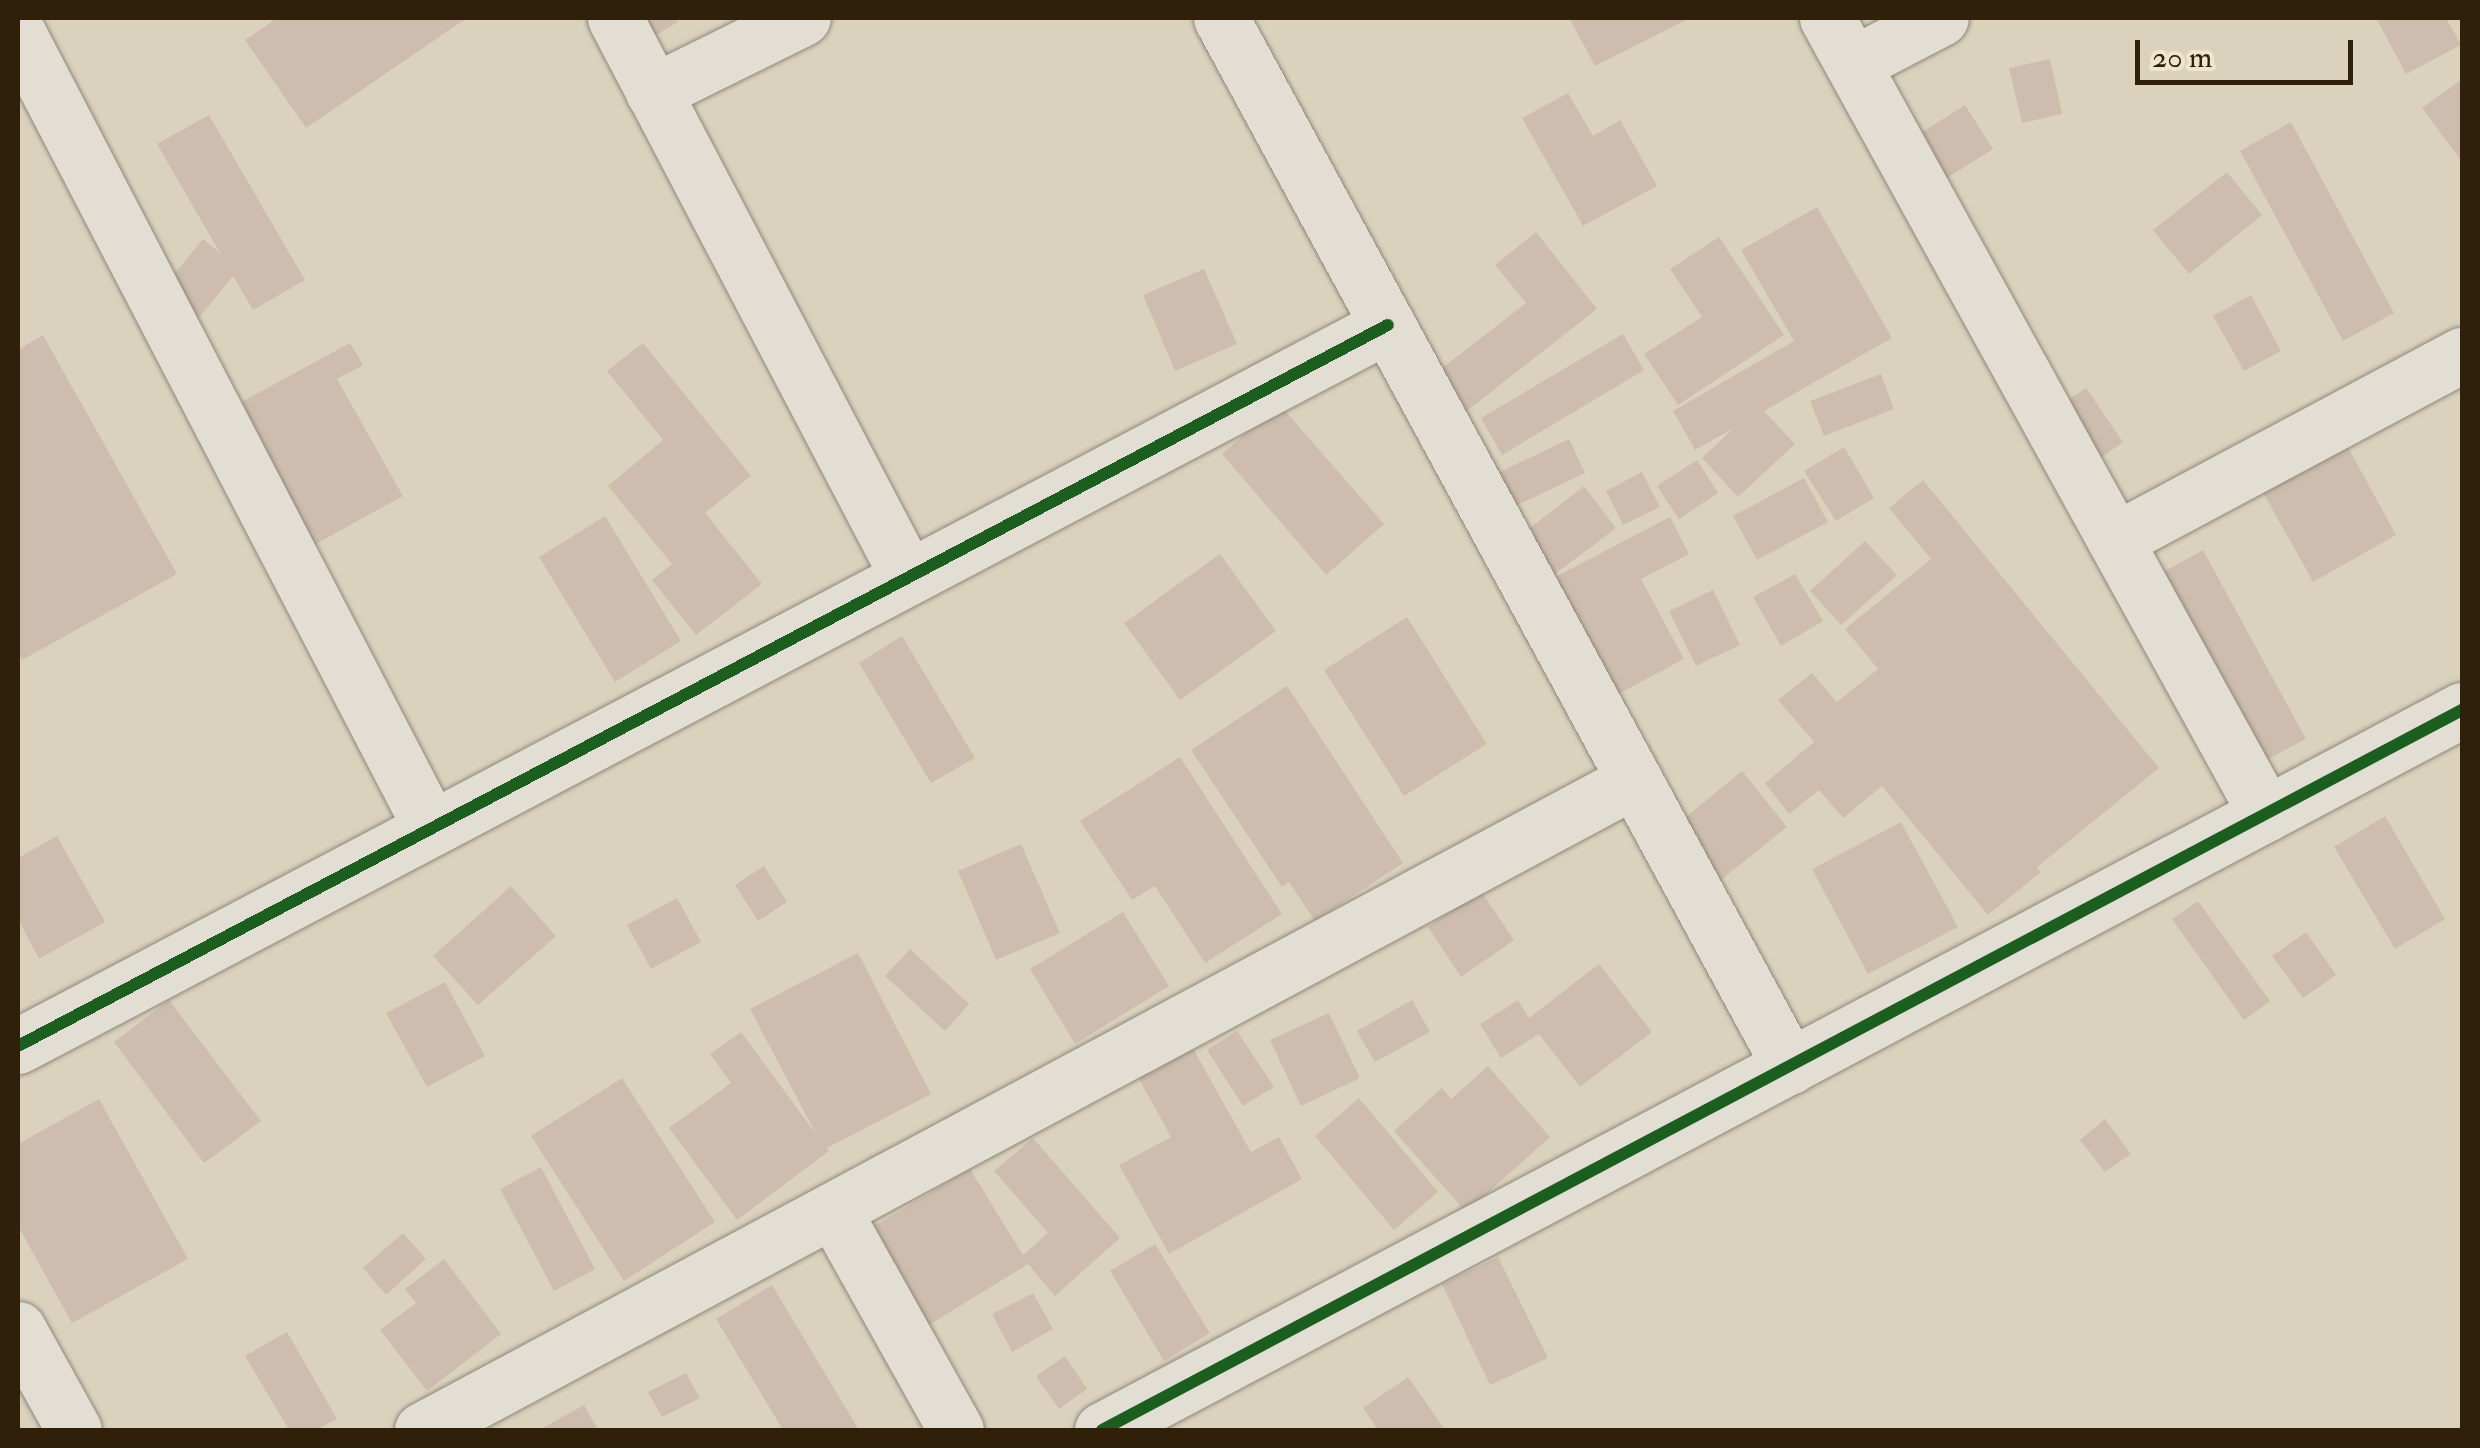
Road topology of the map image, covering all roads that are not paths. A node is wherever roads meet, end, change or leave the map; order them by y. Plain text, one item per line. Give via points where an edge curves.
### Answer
1 (614, 18) edge
2 (804, 18) edge
3 (1221, 18) edge
4 (1942, 18) edge
5 (18, 33) edge
6 (1840, 41) edge
7 (653, 92) junction
8 (1388, 325) junction
9 (2462, 355) edge
10 (2115, 540) junction
11 (908, 577) junction
12 (2462, 710) edge
13 (1634, 780) junction
14 (2266, 814) junction
15 (431, 828) junction
16 (18, 1046) edge
17 (1790, 1067) junction
18 (833, 1210) junction
19 (18, 1329) edge
20 (74, 1430) edge
21 (422, 1430) edge
22 (956, 1430) edge
23 (1102, 1430) edge

1 - 7 street
2 - 7 street
3 - 8 street
4 - 6 street
5 - 15 street
6 - 10 street
7 - 11 street
8 - 11 street
8 - 13 street
9 - 10 street
10 - 14 street
11 - 15 street
12 - 14 street
13 - 17 street
13 - 18 street
14 - 17 street
15 - 16 street
17 - 23 street
18 - 21 street
18 - 22 street
19 - 20 street

